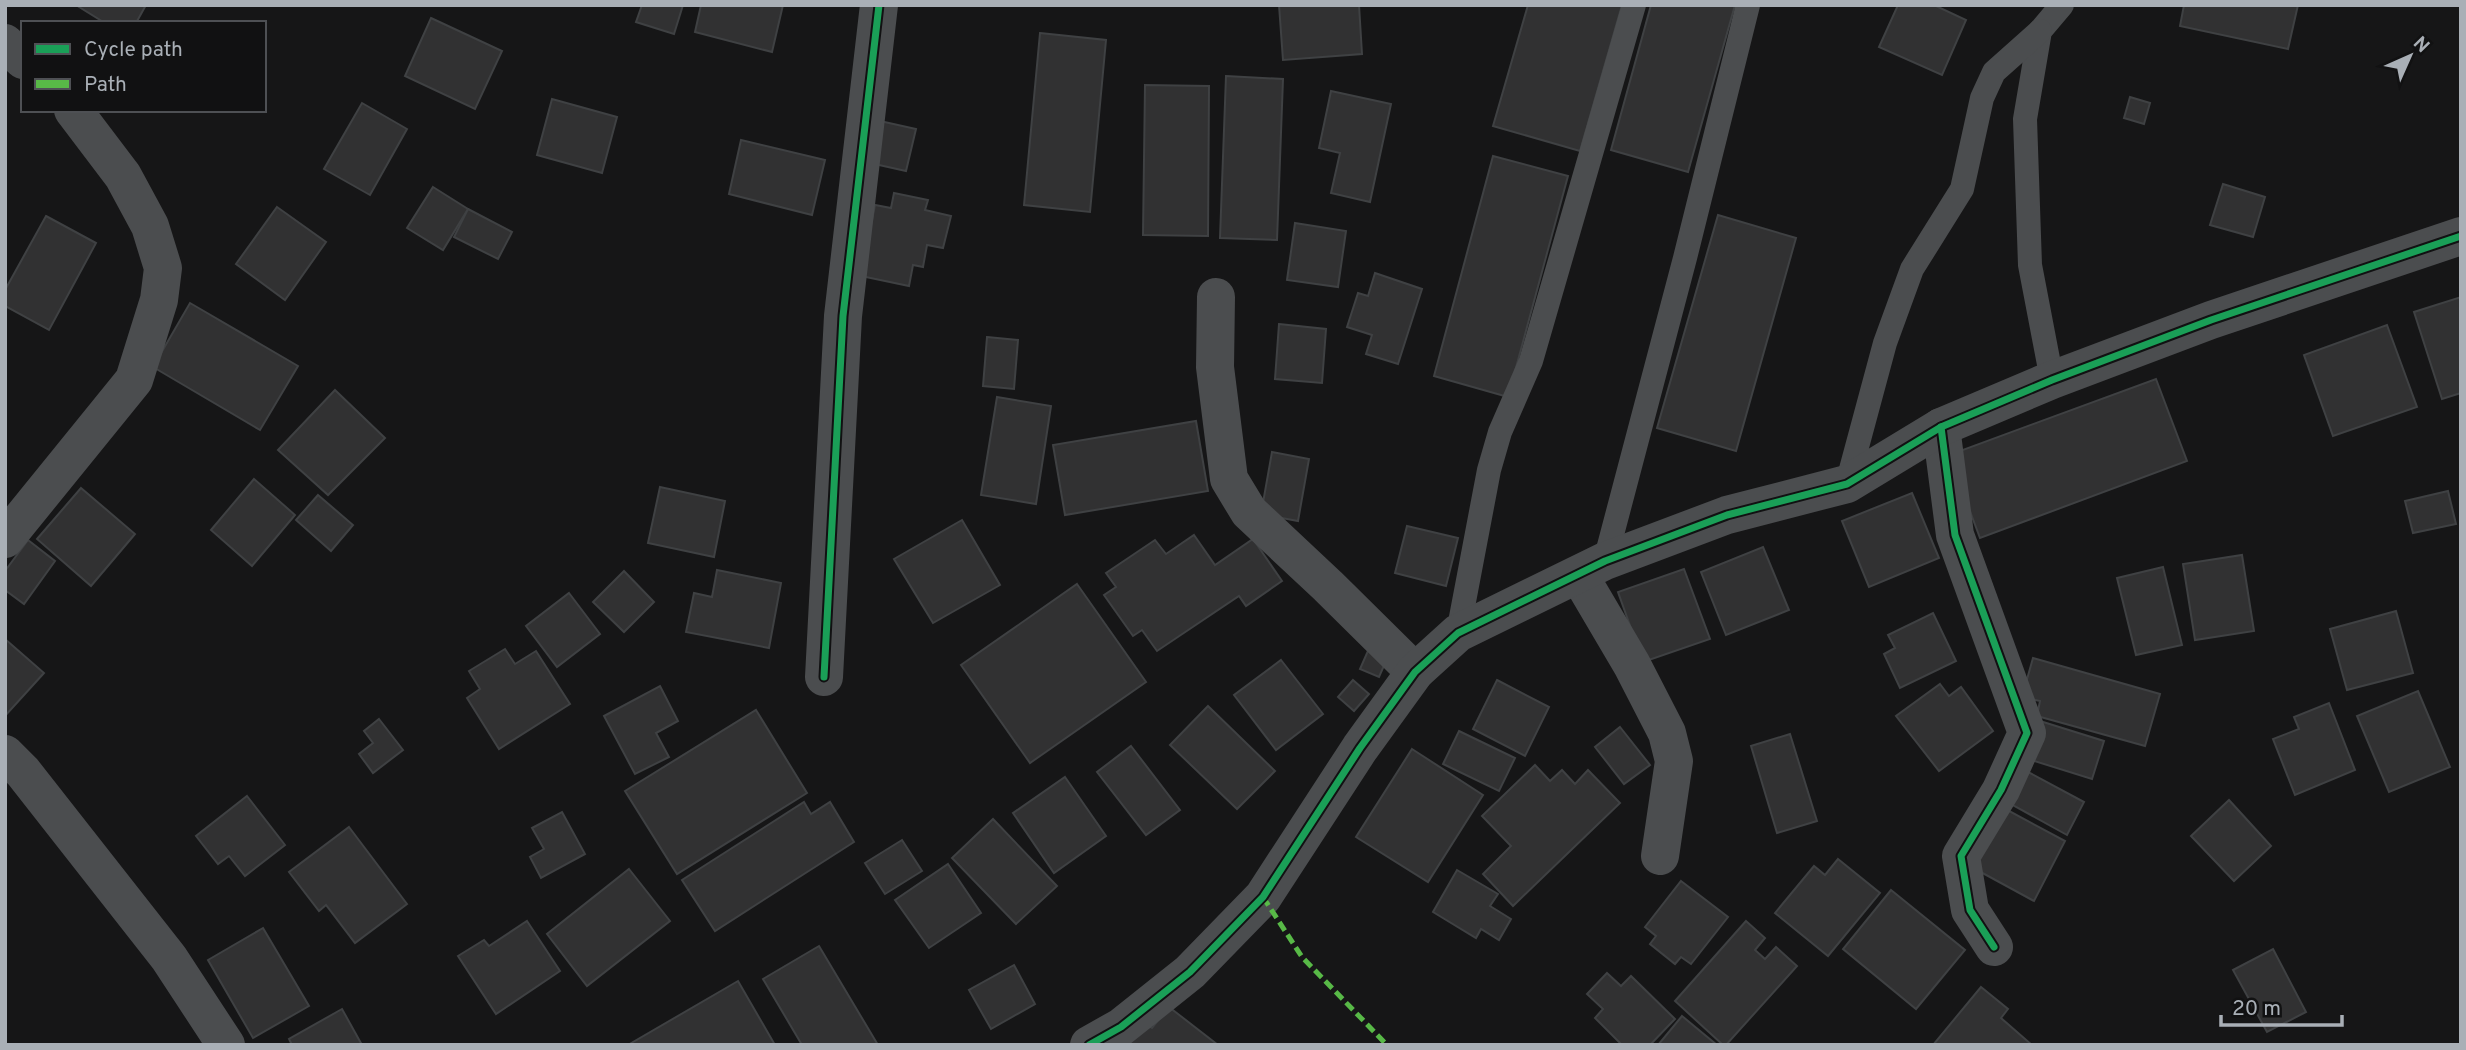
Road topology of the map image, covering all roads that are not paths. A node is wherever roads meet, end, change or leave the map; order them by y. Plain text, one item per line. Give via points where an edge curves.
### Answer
1 (880, 5) edge
2 (1633, 5) edge
3 (1748, 5) edge
4 (2063, 5) edge
5 (2040, 31) junction
6 (5, 43) edge
7 (21, 58) edge
8 (75, 112) edge
9 (2461, 236) edge
10 (1216, 296) dead end
11 (2052, 380) junction
12 (1941, 427) junction
13 (1847, 484) junction
14 (5, 539) edge
15 (1592, 568) junction
16 (1458, 632) junction
17 (1415, 672) junction
18 (824, 677) dead end
19 (5, 754) edge
20 (1660, 856) dead end
21 (1994, 947) dead end
22 (226, 1045) edge
23 (1089, 1045) edge

1 - 18 street via 843,316
2 - 16 lane via 1531,361 1489,470
3 - 15 lane via 1685,258
4 - 5 lane
5 - 11 lane via 2025,119 2030,265
5 - 13 lane via 1994,72 1982,97 1962,189 1912,269 1885,343
6 - 7 street
8 - 14 street via 123,176 149,226 163,268 159,300 134,380
9 - 11 street via 2211,320
10 - 17 street via 1214,367 1229,479 1249,512
11 - 12 street
12 - 13 street
12 - 21 street via 1955,535 2027,733 2001,790 1961,856 1970,910
13 - 15 street via 1727,515
15 - 16 street
15 - 20 street via 1632,665 1667,733 1674,761
16 - 17 street
17 - 23 street via 1264,897 1190,972 1121,1027
19 - 22 street via 169,958

